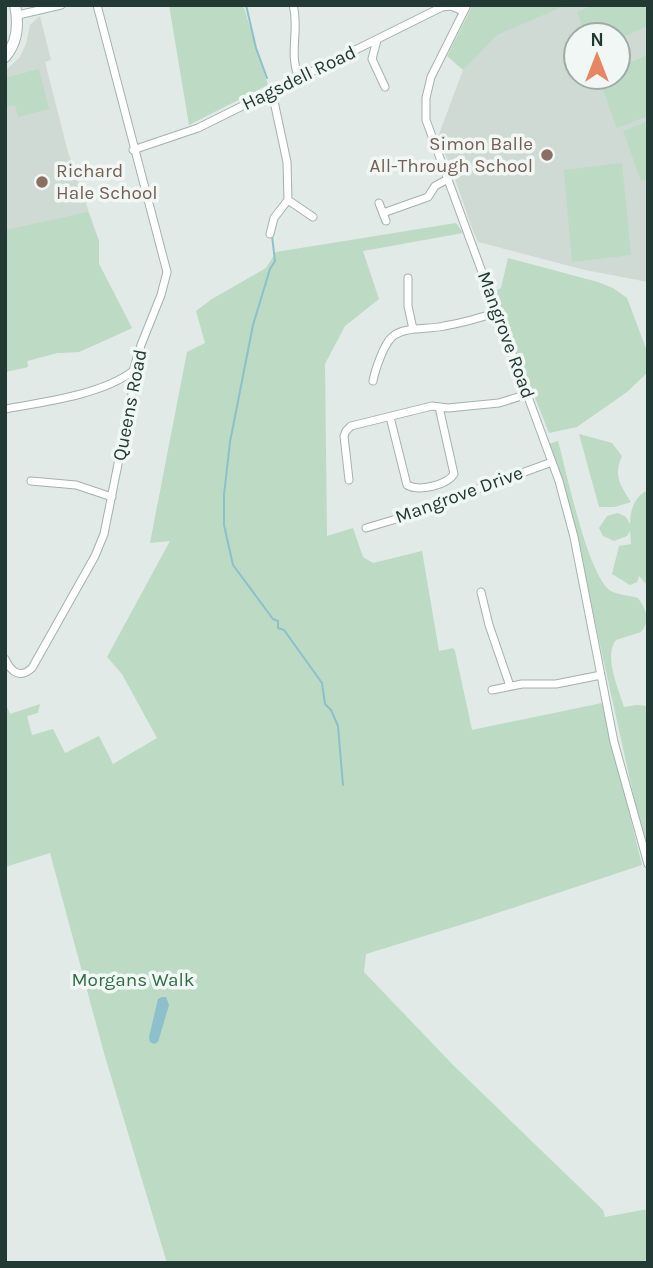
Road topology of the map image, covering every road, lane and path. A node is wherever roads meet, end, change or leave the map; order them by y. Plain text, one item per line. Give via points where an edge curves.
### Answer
1 (61, 5) edge
2 (97, 5) edge
3 (293, 5) edge
4 (465, 8) edge
5 (16, 10) edge
6 (377, 40) junction
7 (5, 57) edge
8 (299, 78) junction
9 (385, 87) dead end
10 (272, 92) junction
11 (133, 150) junction
12 (448, 180) junction
13 (288, 200) junction
14 (380, 203) dead end
15 (313, 217) dead end
16 (270, 234) dead end
17 (408, 278) dead end
18 (497, 312) junction
19 (414, 329) junction
20 (133, 372) junction
21 (373, 381) dead end
22 (527, 394) junction
23 (439, 407) junction
24 (5, 409) edge
25 (390, 417) junction
26 (552, 462) junction
27 (349, 480) dead end
28 (31, 481) dead end
29 (112, 497) junction
30 (366, 528) dead end
31 (481, 592) dead end
32 (5, 659) edge
33 (601, 675) junction
34 (510, 686) junction
35 (492, 690) dead end
36 (648, 864) edge

1 - 5 street
2 - 11 street, Queens Road
3 - 8 street via 293,58
4 - 6 street, Hagsdell Road via 445,6
4 - 12 street, Mangrove Road via 431,77 425,109
5 - 7 main road via 17,35
6 - 8 street, Hagsdell Road
6 - 9 street via 372,59
8 - 10 street, Hagsdell Road
10 - 11 street, Hagsdell Road via 198,128
10 - 13 street via 287,162
11 - 20 street, Queens Road via 167,272
12 - 14 street via 435,186 428,197 385,217
12 - 18 street, Mangrove Road
13 - 15 street
13 - 16 street
17 - 19 street
18 - 19 street via 428,330
18 - 22 street, Mangrove Road
19 - 21 street via 388,340
20 - 24 street via 86,392
20 - 29 street, Queens Road
22 - 23 street via 499,403
22 - 26 street, Mangrove Road
23 - 25 street
23 - 25 street via 454,474 450,480 418,489 407,485
25 - 27 street via 346,431
26 - 30 street, Mangrove Drive
26 - 33 street, Mangrove Road via 574,537
28 - 29 street via 76,485
29 - 32 street, Queens Road via 95,556 29,671 14,672
31 - 34 street
33 - 34 street via 556,684
33 - 36 street, Mangrove Road via 614,742
34 - 35 street

